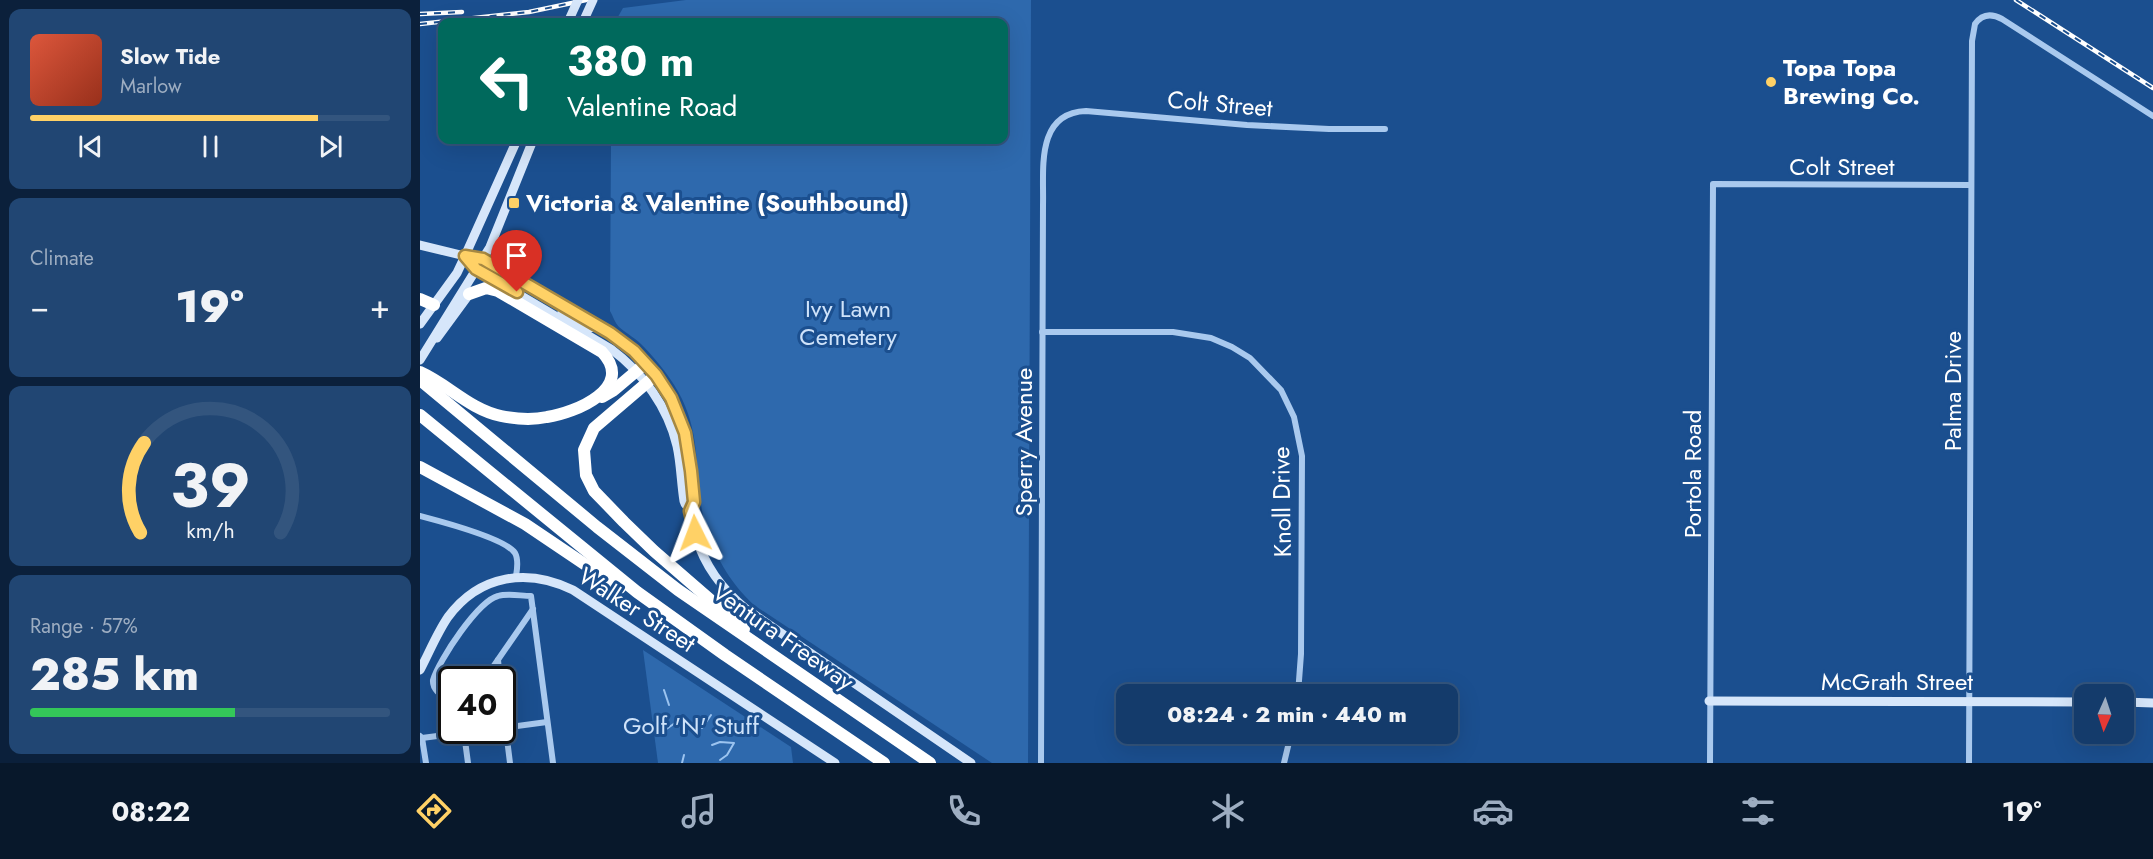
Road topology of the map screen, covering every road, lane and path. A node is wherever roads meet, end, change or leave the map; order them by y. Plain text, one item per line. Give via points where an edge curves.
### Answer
1 (578, 0) edge
2 (593, 0) edge
3 (570, 18) edge
4 (586, 18) edge
5 (2153, 116) edge
6 (1055, 124) joint
7 (1385, 129) dead end
8 (515, 144) edge
9 (531, 144) edge
10 (1713, 184) joint
11 (1971, 185) junction
12 (420, 245) edge
13 (465, 256) junction
14 (483, 259) junction
15 (476, 269) junction
16 (517, 292) junction
17 (469, 294) junction
18 (420, 299) edge
19 (434, 305) junction
20 (552, 313) junction
21 (420, 324) edge
22 (600, 326) junction
23 (1042, 332) junction
24 (423, 355) edge
25 (641, 367) junction
26 (420, 372) edge
27 (651, 379) junction
28 (428, 382) edge
29 (592, 401) junction
30 (420, 415) edge
31 (420, 467) edge
32 (420, 516) edge
33 (516, 576) junction
34 (533, 608) junction
35 (756, 644) junction
36 (725, 655) junction
37 (498, 660) junction
38 (439, 666) edge
39 (494, 666) edge
40 (499, 666) edge
41 (438, 668) edge
42 (420, 670) edge
43 (1299, 684) edge
44 (438, 692) edge
45 (1710, 701) junction
46 (1969, 702) junction
47 (2074, 702) edge
48 (2134, 702) edge
49 (2153, 703) edge
50 (547, 722) junction
51 (516, 726) edge
52 (438, 735) edge
53 (421, 737) edge
54 (465, 744) edge
55 (507, 744) edge
56 (1289, 744) edge
57 (426, 763) edge
58 (468, 763) edge
59 (510, 763) edge
60 (552, 763) edge
61 (835, 763) edge
62 (884, 763) edge
63 (930, 763) edge
64 (971, 763) edge
65 (1041, 763) edge
66 (1284, 763) edge
67 (1710, 763) edge
68 (1969, 763) edge

1 - 3 street, bridge
2 - 4 street
5 - 11 street, Palma Drive via 2002,18 1986,15 1977,21 1972,32
6 - 7 street, Colt Street via 1065,116 1086,111 1257,126
6 - 23 street, Sperry Avenue via 1044,150
8 - 13 street
9 - 14 street
10 - 11 street, Colt Street
10 - 45 street, Portola Road
11 - 46 street, Palma Drive
12 - 13 street
13 - 14 street
13 - 15 street
13 - 19 street
14 - 15 street
14 - 22 street
15 - 16 street
15 - 24 street
16 - 17 street via 486,286
16 - 20 street
17 - 24 street
17 - 29 highway via 486,288 498,291 602,352 611,378
18 - 19 highway
19 - 21 street
20 - 22 street via 561,312 589,328
20 - 25 street
22 - 25 street via 621,340
23 - 43 street, Knoll Drive via 1173,332 1202,336 1250,358 1278,386 1294,417 1302,456
23 - 65 street, Sperry Avenue
25 - 27 street
25 - 29 highway via 608,395
26 - 28 highway
27 - 35 highway via 591,433 584,456 588,480 598,496 683,577 739,623
27 - 64 street via 674,435 684,504 709,567 732,597
28 - 29 highway via 503,417 550,417
28 - 35 highway, Ventura Freeway via 625,549
30 - 36 highway, Ventura Freeway via 609,570
31 - 36 highway via 506,512
32 - 33 street via 506,546 515,554
33 - 42 street via 481,588 462,601 445,622
33 - 61 street, Walker Street via 555,581 573,590
34 - 37 street
34 - 38 street via 531,596 499,595 489,600 460,632
34 - 50 street
35 - 63 highway, Ventura Freeway
36 - 62 highway, Ventura Freeway
37 - 39 street
37 - 40 street
41 - 44 street via 432,684
45 - 46 street, McGrath Street
45 - 67 street, Portola Road
46 - 47 street, McGrath Street
46 - 68 street, Palma Drive
48 - 49 street
50 - 51 street
50 - 60 street
52 - 53 street
53 - 57 street
54 - 58 street
55 - 59 street
56 - 66 street

